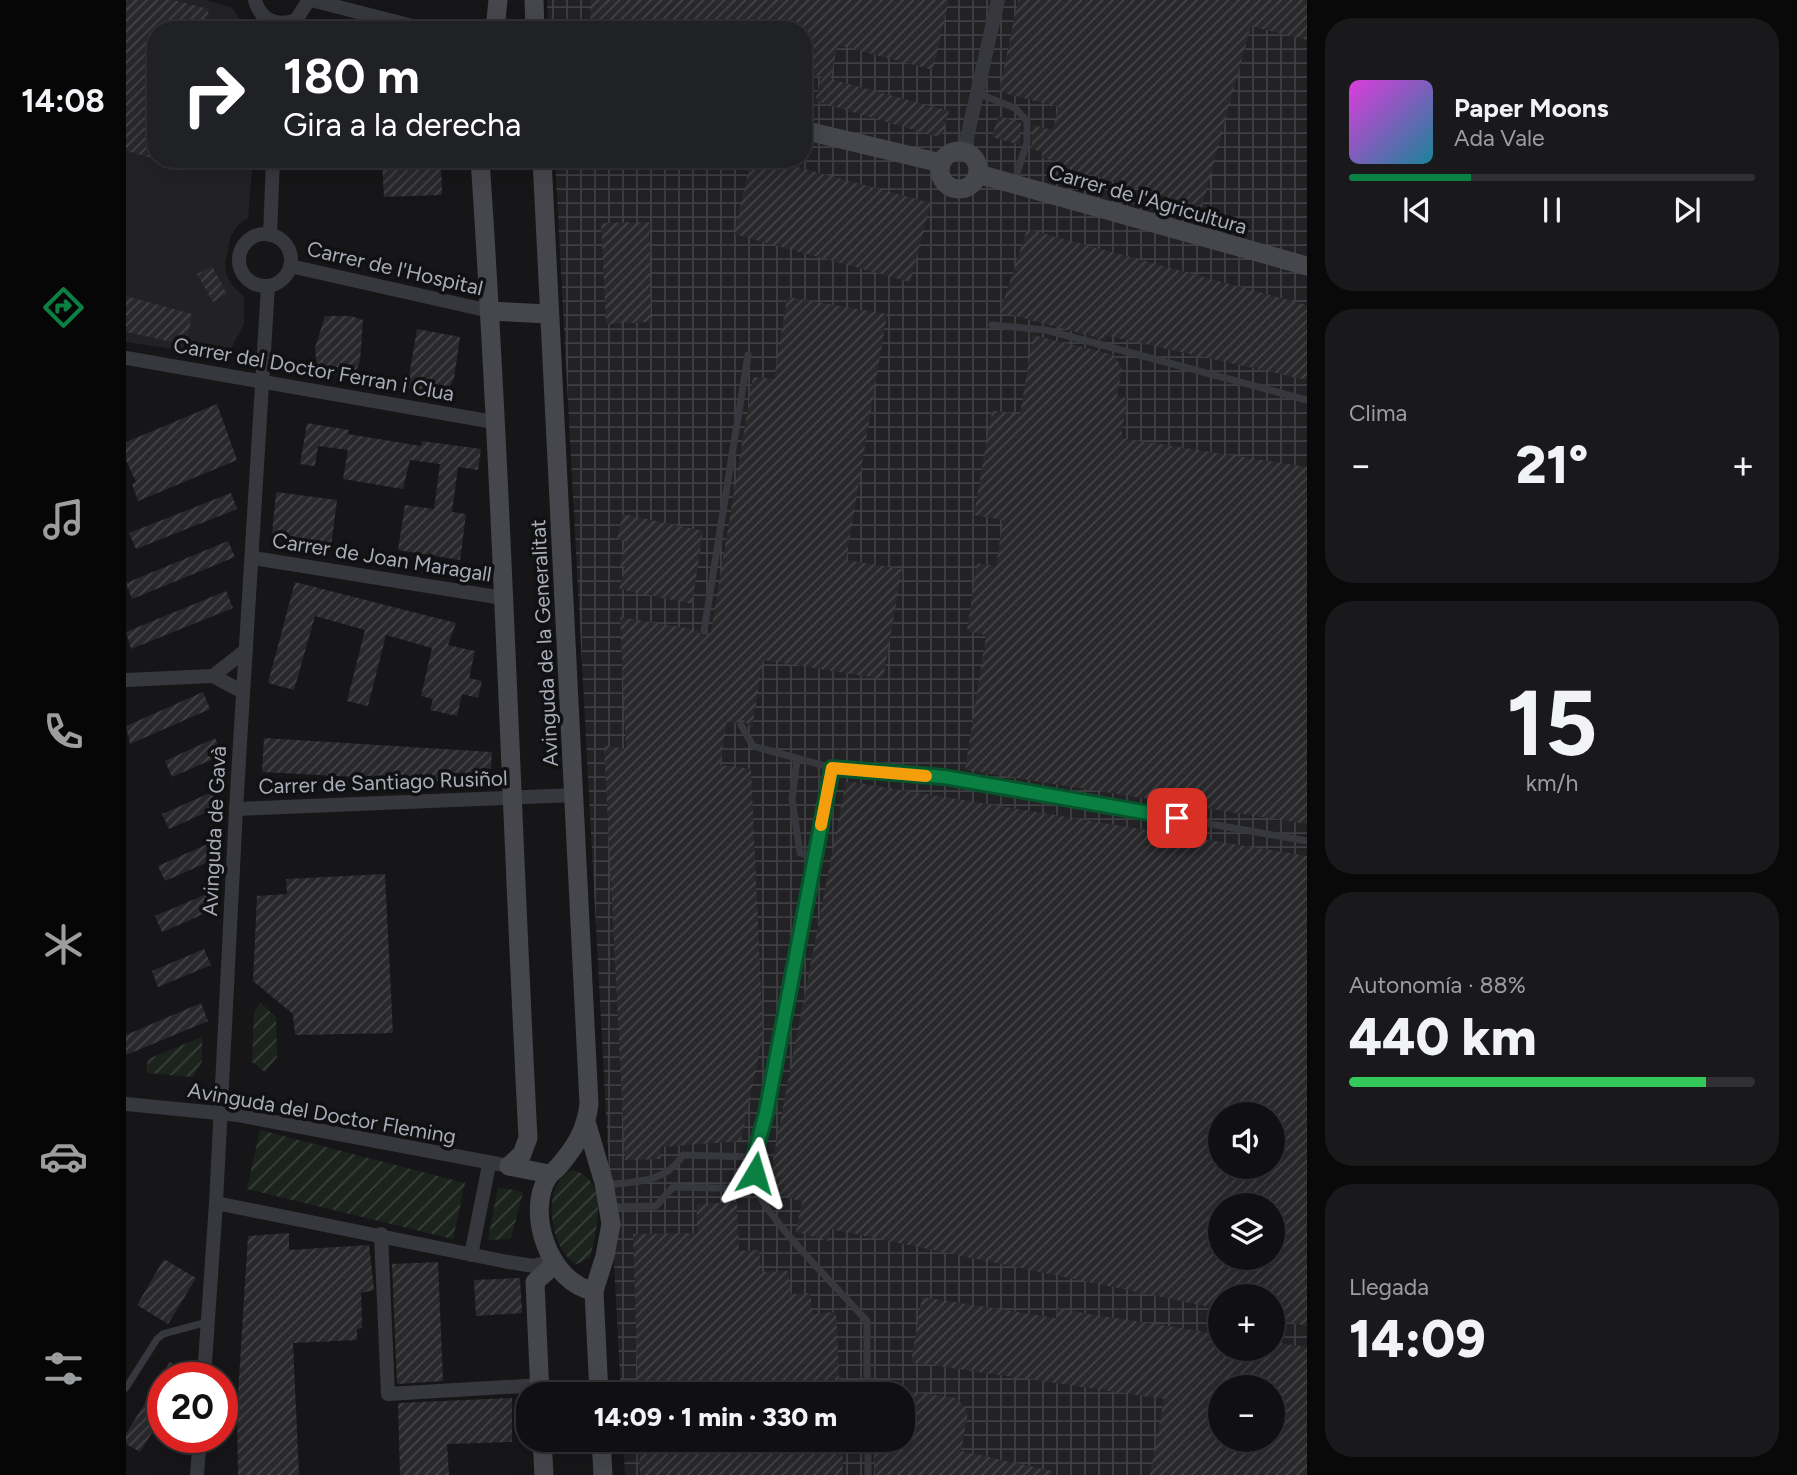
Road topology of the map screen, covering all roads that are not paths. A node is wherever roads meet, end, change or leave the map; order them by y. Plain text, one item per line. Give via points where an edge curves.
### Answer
1 (255, 0) edge
2 (310, 0) edge
3 (498, 0) edge
4 (534, 0) edge
5 (998, 0) edge
6 (270, 21) edge
7 (294, 21) edge
8 (393, 21) edge
9 (496, 21) edge
10 (535, 21) edge
11 (977, 93) junction
12 (812, 132) edge
13 (964, 151) junction
14 (941, 163) junction
15 (273, 168) edge
16 (481, 168) edge
17 (541, 168) edge
18 (978, 174) junction
19 (1013, 184) junction
20 (270, 235) junction
21 (290, 265) junction
22 (1307, 267) edge
23 (268, 286) junction
24 (490, 311) junction
25 (549, 314) junction
26 (992, 325) dead end
27 (748, 355) dead end
28 (126, 358) edge
29 (263, 380) junction
30 (1307, 400) edge
31 (494, 422) junction
32 (253, 558) junction
33 (503, 598) junction
34 (704, 631) dead end
35 (246, 650) junction
36 (213, 676) junction
37 (126, 680) edge
38 (243, 692) junction
39 (741, 725) dead end
40 (797, 760) junction
41 (832, 768) junction
42 (575, 795) junction
43 (510, 798) junction
44 (236, 809) junction
45 (1307, 841) edge
46 (815, 856) junction
47 (126, 1104) edge
48 (220, 1114) junction
49 (587, 1125) junction
50 (754, 1157) junction
51 (489, 1164) junction
52 (509, 1166) junction
53 (553, 1172) junction
54 (604, 1184) junction
55 (756, 1189) junction
56 (216, 1203) junction
57 (609, 1207) junction
58 (381, 1234) junction
59 (471, 1255) junction
60 (606, 1256) junction
61 (558, 1267) junction
62 (594, 1291) junction
63 (207, 1322) junction
64 (205, 1362) edge
65 (540, 1382) edge
66 (598, 1382) edge
67 (867, 1382) edge
68 (126, 1388) edge
69 (516, 1391) edge
70 (543, 1452) edge
71 (602, 1452) edge
72 (868, 1452) edge
73 (199, 1453) edge
74 (197, 1475) edge
75 (544, 1475) edge
76 (603, 1475) edge
77 (868, 1475) edge

1 - 6 street
2 - 7 street
2 - 8 street
3 - 9 street
4 - 10 street
5 - 11 street
11 - 13 street
11 - 19 lane via 1015,108 1027,121 1027,142
12 - 14 street
13 - 14 street via 953,152
13 - 18 street via 976,162
14 - 18 street via 941,176 954,188 971,184
15 - 20 street
16 - 24 street
17 - 25 street, Avinguda de la Generalitat
18 - 19 street, Carrer de l'Agricultura
19 - 22 street, Carrer de l'Agricultura
20 - 21 street via 289,250
20 - 23 street via 251,238 239,257 245,277
21 - 23 street via 281,280
21 - 24 street, Carrer de l'Hospital
23 - 29 street, Avinguda de Gavà
24 - 25 street
24 - 31 street
25 - 42 street, Avinguda de la Generalitat
26 - 30 lane via 1046,330
27 - 34 lane
28 - 29 street, Carrer del Doctor Ferran i Clua
29 - 31 street, Carrer del Doctor Ferran i Clua
29 - 32 street, Avinguda de Gavà
31 - 33 street
32 - 33 street, Carrer de Joan Maragall
32 - 35 street, Avinguda de Gavà
33 - 43 street
35 - 36 street
35 - 38 street, Avinguda de Gavà
36 - 37 street
36 - 38 street
38 - 44 street, Avinguda de Gavà
39 - 40 lane via 753,747
40 - 41 lane
40 - 46 lane via 792,799 800,853
41 - 45 lane via 944,777
41 - 46 lane
42 - 43 street, Carrer de Santiago Rusiñol
42 - 49 street, Avinguda de la Generalitat
43 - 44 street, Carrer de Santiago Rusiñol
43 - 52 street via 528,1139 522,1154
44 - 48 street, Avinguda de Gavà
46 - 50 lane
47 - 48 street, Avinguda del Doctor Fleming
48 - 51 street, Avinguda del Doctor Fleming
48 - 56 street, Avinguda de Gavà
49 - 53 street
49 - 54 street
50 - 54 lane via 683,1155 675,1168 651,1180
50 - 55 lane
51 - 52 street, Avinguda del Doctor Fleming
51 - 59 street
52 - 53 street
53 - 54 street via 574,1162 589,1166
53 - 61 street via 544,1188 541,1220
54 - 57 street
55 - 57 lane via 673,1187 656,1206
55 - 67 lane via 785,1231 867,1321
56 - 58 street
56 - 63 street, Avinguda de Gavà
57 - 60 street
58 - 59 street
58 - 69 street via 388,1394
59 - 61 street
60 - 61 street via 593,1275 579,1278
60 - 62 street
61 - 62 street via 586,1290
61 - 65 street via 535,1282
62 - 66 street
63 - 64 street, Avinguda de Gavà
63 - 68 lane via 163,1334
70 - 75 street
71 - 76 street
72 - 77 lane
73 - 74 street

